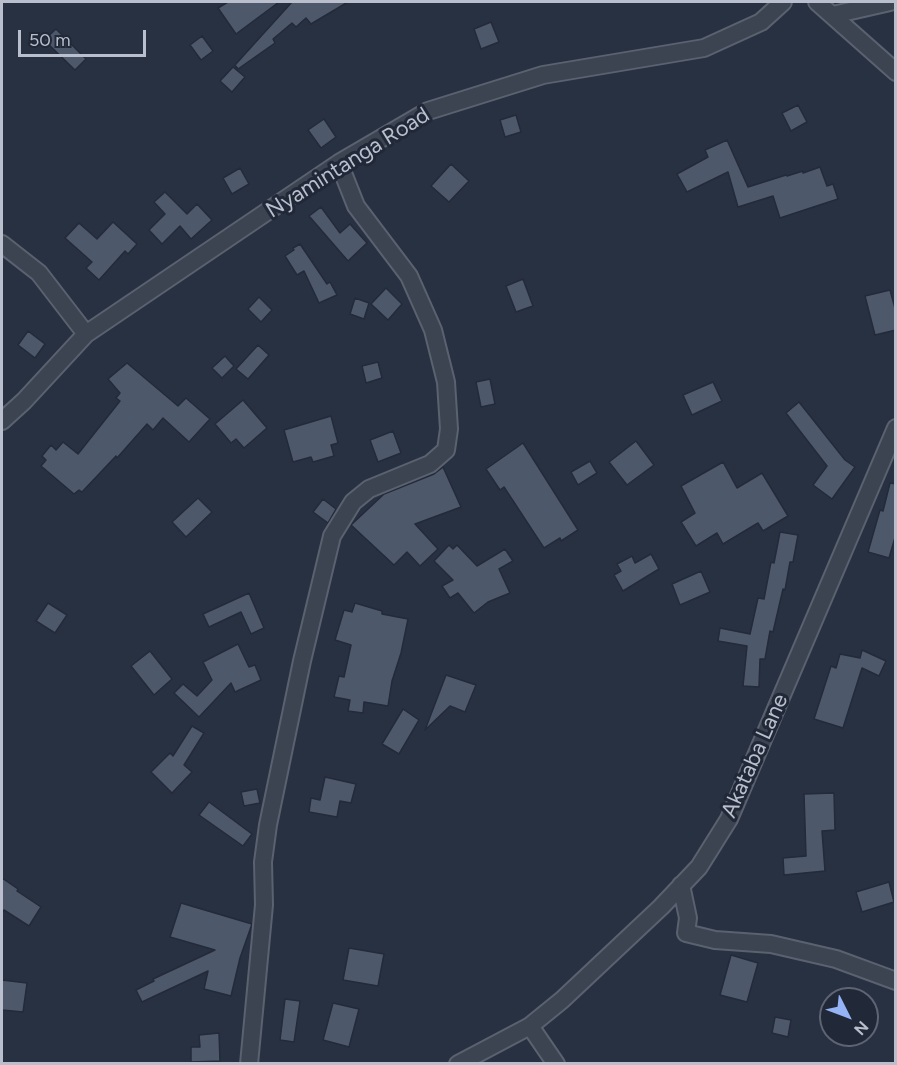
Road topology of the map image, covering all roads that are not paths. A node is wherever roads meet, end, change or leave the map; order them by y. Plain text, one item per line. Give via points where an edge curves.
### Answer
1 (783, 2) edge
2 (817, 2) edge
3 (890, 2) edge
4 (833, 15) junction
5 (896, 72) edge
6 (339, 163) junction
7 (2, 244) edge
8 (86, 334) junction
9 (2, 421) edge
10 (896, 428) edge
11 (681, 885) junction
12 (896, 981) edge
13 (530, 1026) junction
14 (249, 1064) edge
15 (458, 1064) edge
16 (556, 1064) edge

1 - 6 street, Nyamintanga Road via 761,22 704,48 543,75 428,111
2 - 4 street
3 - 4 street
4 - 5 street
6 - 8 street, Nyamintanga Road
6 - 14 street via 356,206 408,276 433,330 446,382 449,429 446,450 430,464 369,489 353,502 332,536 268,825
7 - 8 street via 39,273
8 - 9 street, Nyamintanga Road
10 - 11 street, Akataba Lane via 729,819 699,867
11 - 12 street via 688,918 686,933 793,949 836,959
11 - 13 street, Akataba Lane
13 - 15 street, Akataba Lane
13 - 16 street

